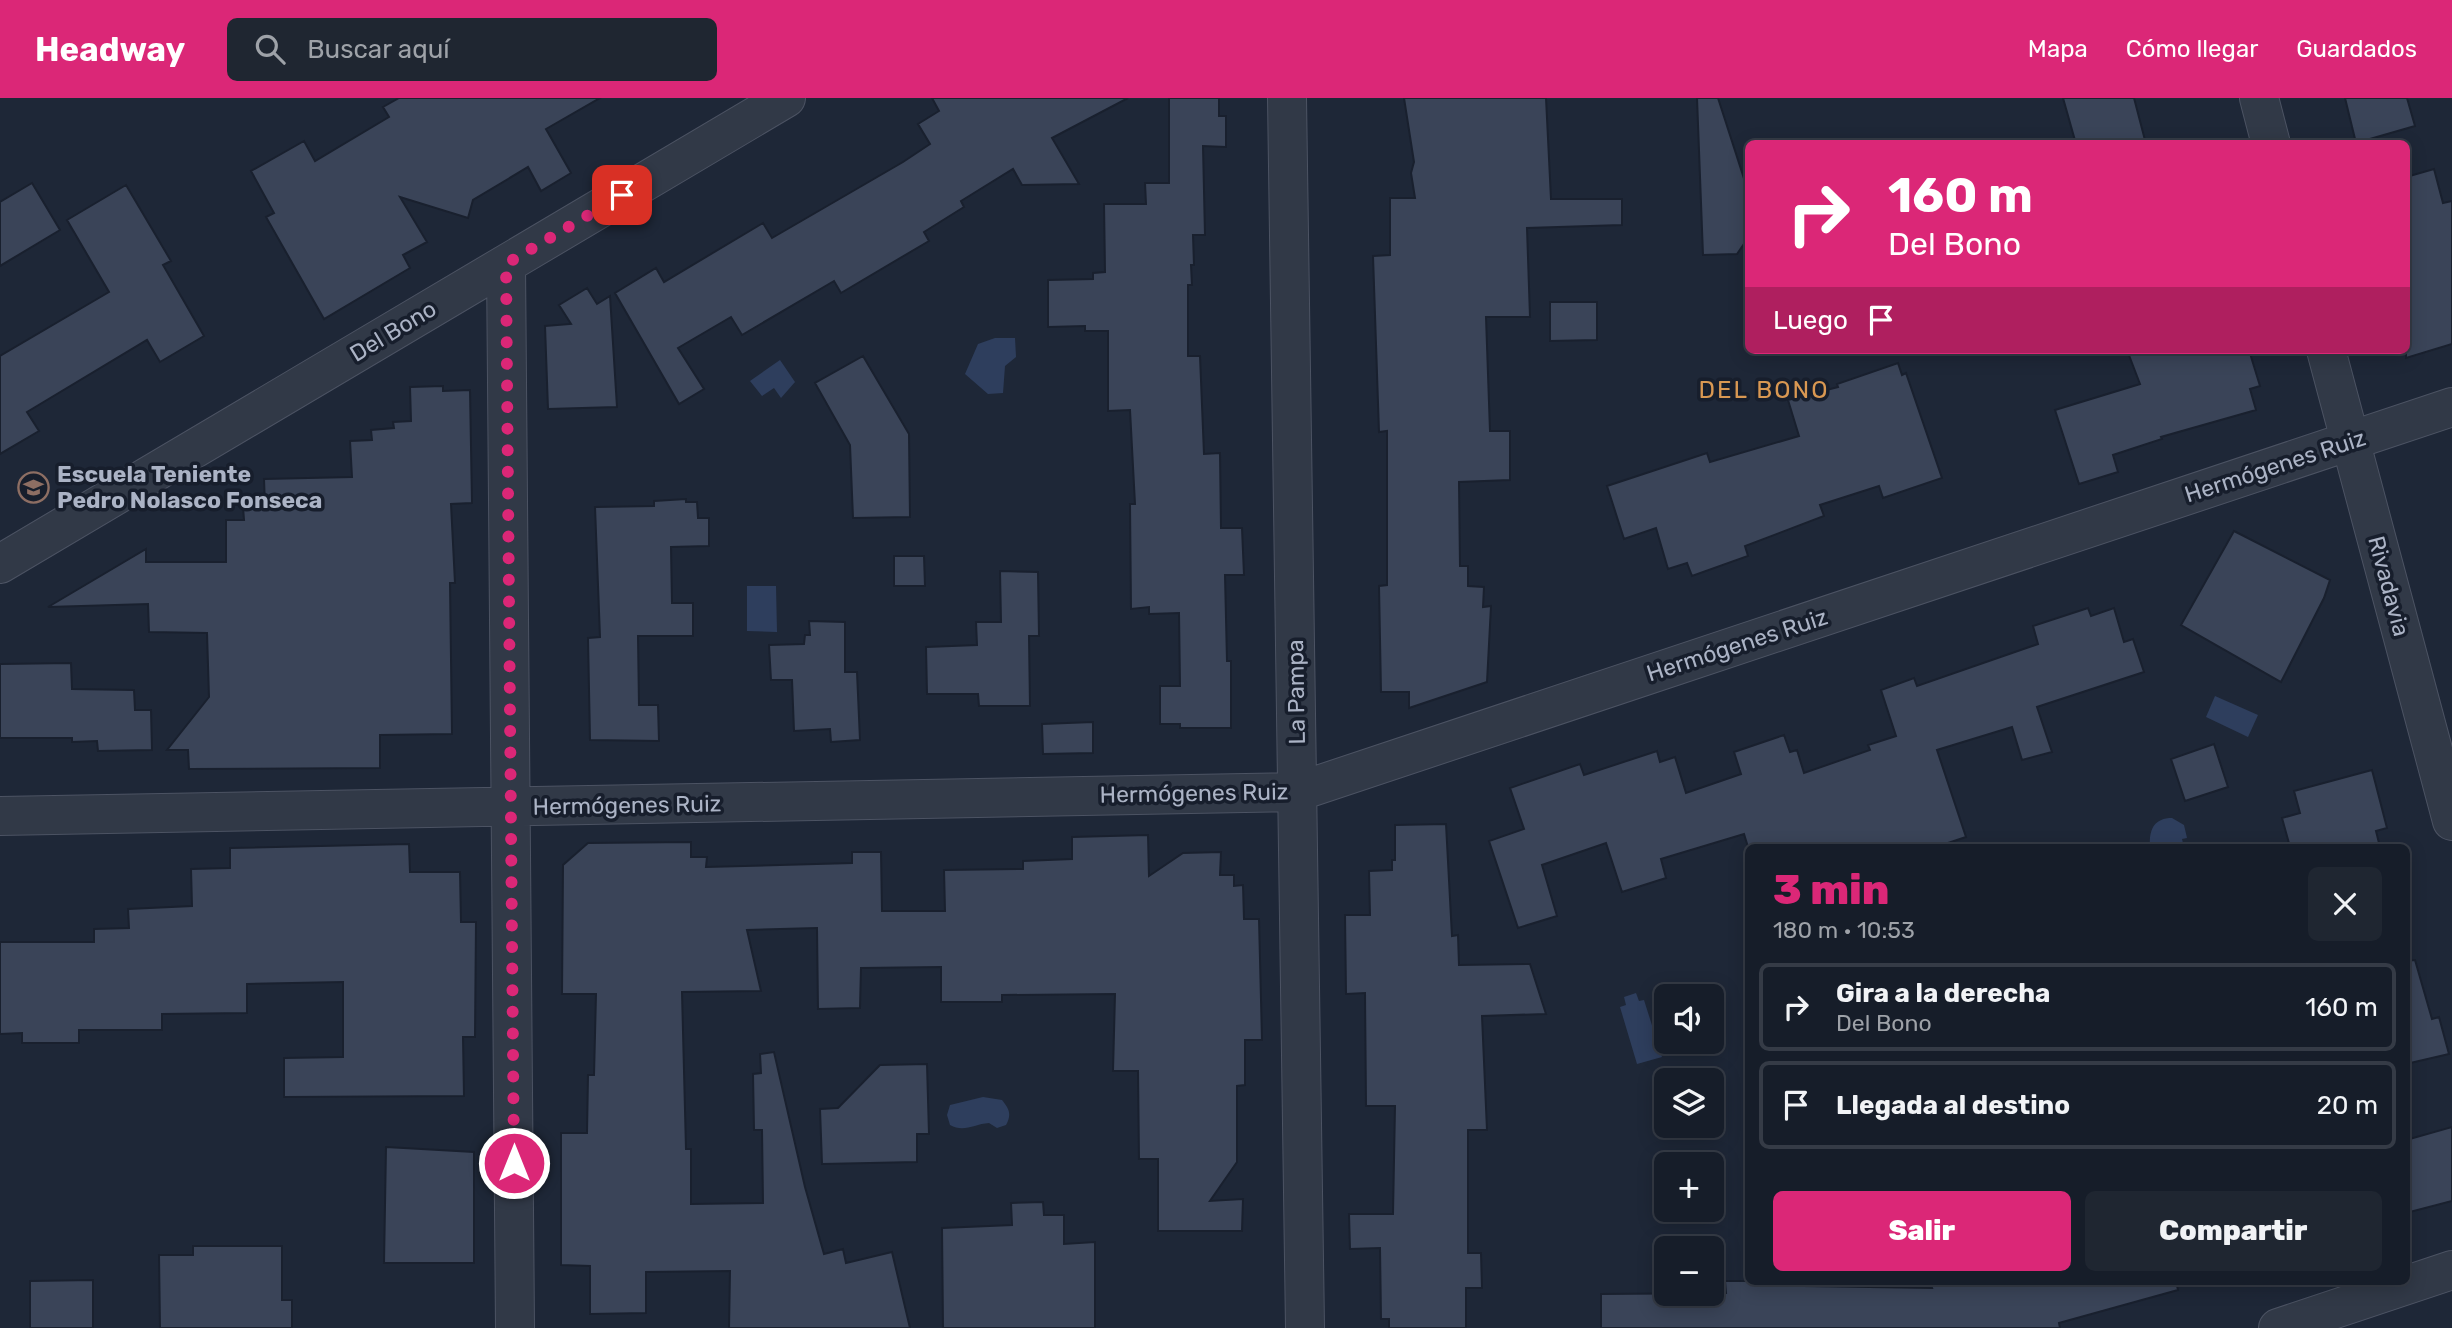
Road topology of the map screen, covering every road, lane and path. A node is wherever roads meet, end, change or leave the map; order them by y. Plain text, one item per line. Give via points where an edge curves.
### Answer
1 (786, 98) edge
2 (1287, 98) edge
3 (2259, 98) edge
4 (2270, 140) edge
5 (506, 264) junction
6 (2327, 354) edge
7 (2452, 407) edge
8 (2350, 441) junction
9 (0, 564) edge
10 (1297, 792) junction
11 (511, 807) junction
12 (0, 816) edge
13 (2452, 821) edge
14 (2452, 1270) edge
15 (2410, 1284) edge
16 (2407, 1285) edge
17 (515, 1328) edge
18 (1305, 1328) edge
19 (2278, 1328) edge

1 - 5 street, Del Bono
2 - 10 street, La Pampa
3 - 4 street
5 - 9 street, Del Bono
5 - 11 street
6 - 8 street, Rivadavia
7 - 8 street, Hermógenes Ruiz
8 - 10 street, Hermógenes Ruiz
8 - 13 street, Rivadavia
10 - 11 street, Hermógenes Ruiz
10 - 18 street, La Pampa
11 - 12 street, Hermógenes Ruiz
11 - 17 street
14 - 15 street
16 - 19 street

